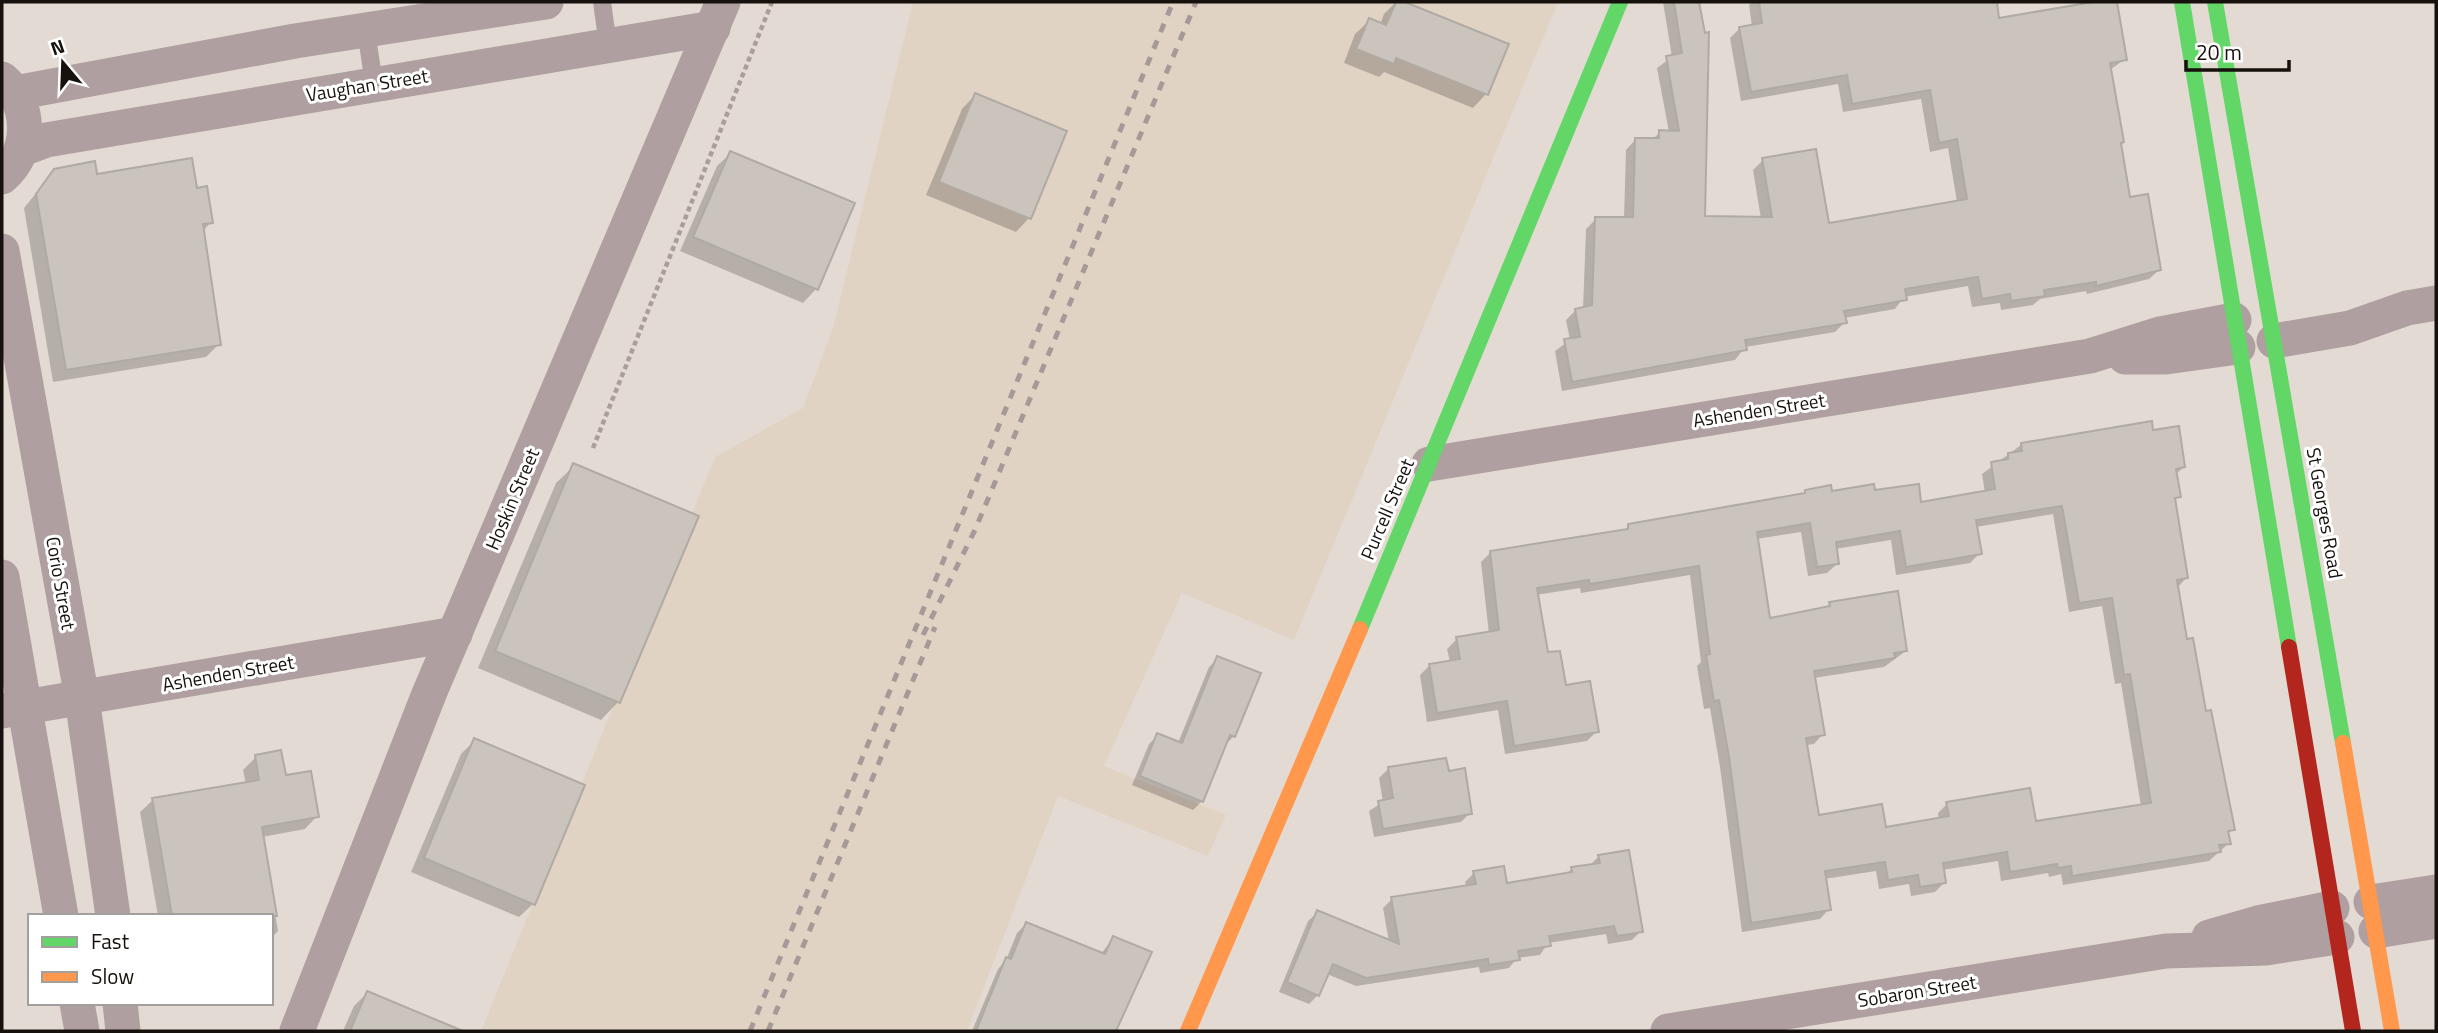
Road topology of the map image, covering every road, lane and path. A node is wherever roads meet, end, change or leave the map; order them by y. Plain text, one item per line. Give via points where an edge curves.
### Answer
1 (546, 2) edge
2 (601, 2) edge
3 (772, 2) edge
4 (1620, 2) edge
5 (2182, 2) edge
6 (2216, 2) edge
7 (718, 15) edge
8 (366, 30) junction
9 (2221, 36) junction
10 (2187, 42) junction
11 (608, 45) junction
12 (2225, 58) junction
13 (2191, 64) junction
14 (374, 84) junction
15 (8, 86) edge
16 (2236, 122) junction
17 (2202, 128) junction
18 (12, 163) edge
19 (2, 251) edge
20 (2422, 306) edge
21 (2254, 335) junction
22 (593, 448) dead end
23 (2276, 461) junction
24 (1429, 464) junction
25 (2283, 501) junction
26 (2294, 571) junction
27 (2, 576) edge
28 (2300, 602) junction
29 (454, 634) junction
30 (2312, 671) junction
31 (82, 698) junction
32 (12, 709) edge
33 (2327, 763) junction
34 (2436, 892) edge
35 (61, 914) edge
36 (113, 914) edge
37 (2354, 920) junction
38 (2436, 921) edge
39 (76, 1005) edge
40 (120, 1005) edge
41 (303, 1015) edge
42 (82, 1031) edge
43 (123, 1031) edge
44 (287, 1031) edge
45 (1188, 1031) edge
46 (1668, 1031) edge
47 (2353, 1031) edge
48 (2392, 1031) edge

1 - 8 street
2 - 11 lane
3 - 22 path
4 - 24 street, Purcell Street
5 - 10 street, St Georges Road
6 - 9 street, St Georges Road
7 - 11 street, Vaughan Street
7 - 29 street, Hoskin Street
8 - 14 lane
8 - 15 street
9 - 10 street
9 - 12 street, St Georges Road
10 - 13 street, St Georges Road
11 - 14 street, Vaughan Street
12 - 13 street
12 - 16 street, St Georges Road
13 - 17 street, St Georges Road
14 - 18 street, Vaughan Street via 46,139
15 - 18 street via 23,110 25,130
16 - 17 street
16 - 21 street, St Georges Road
17 - 21 street, St Georges Road
19 - 31 street, Corio Street
20 - 21 street, Ashenden Street via 2350,328
21 - 23 street, St Georges Road
21 - 23 street, St Georges Road
21 - 24 street, Ashenden Street via 2166,357 2090,356
23 - 25 street, St Georges Road
23 - 25 street, St Georges Road
24 - 45 street, Purcell Street
25 - 26 street, St Georges Road
25 - 26 street, St Georges Road
26 - 28 street, St Georges Road
26 - 28 street, St Georges Road
27 - 32 street
28 - 30 street, St Georges Road
28 - 30 street, St Georges Road
29 - 31 street, Ashenden Street
29 - 41 street, Hoskin Street
30 - 33 street, St Georges Road
30 - 33 street, St Georges Road
31 - 32 street, Ashenden Street
31 - 36 street, Corio Street
32 - 35 street
33 - 37 street, St Georges Road
33 - 37 street, St Georges Road
34 - 37 street, Sobaron Street
37 - 38 street, Sobaron Street
37 - 46 street, Sobaron Street via 2266,948 2166,951
37 - 47 street, St Georges Road
37 - 48 street, St Georges Road
39 - 42 street
40 - 43 street
41 - 44 street, Hoskin Street

